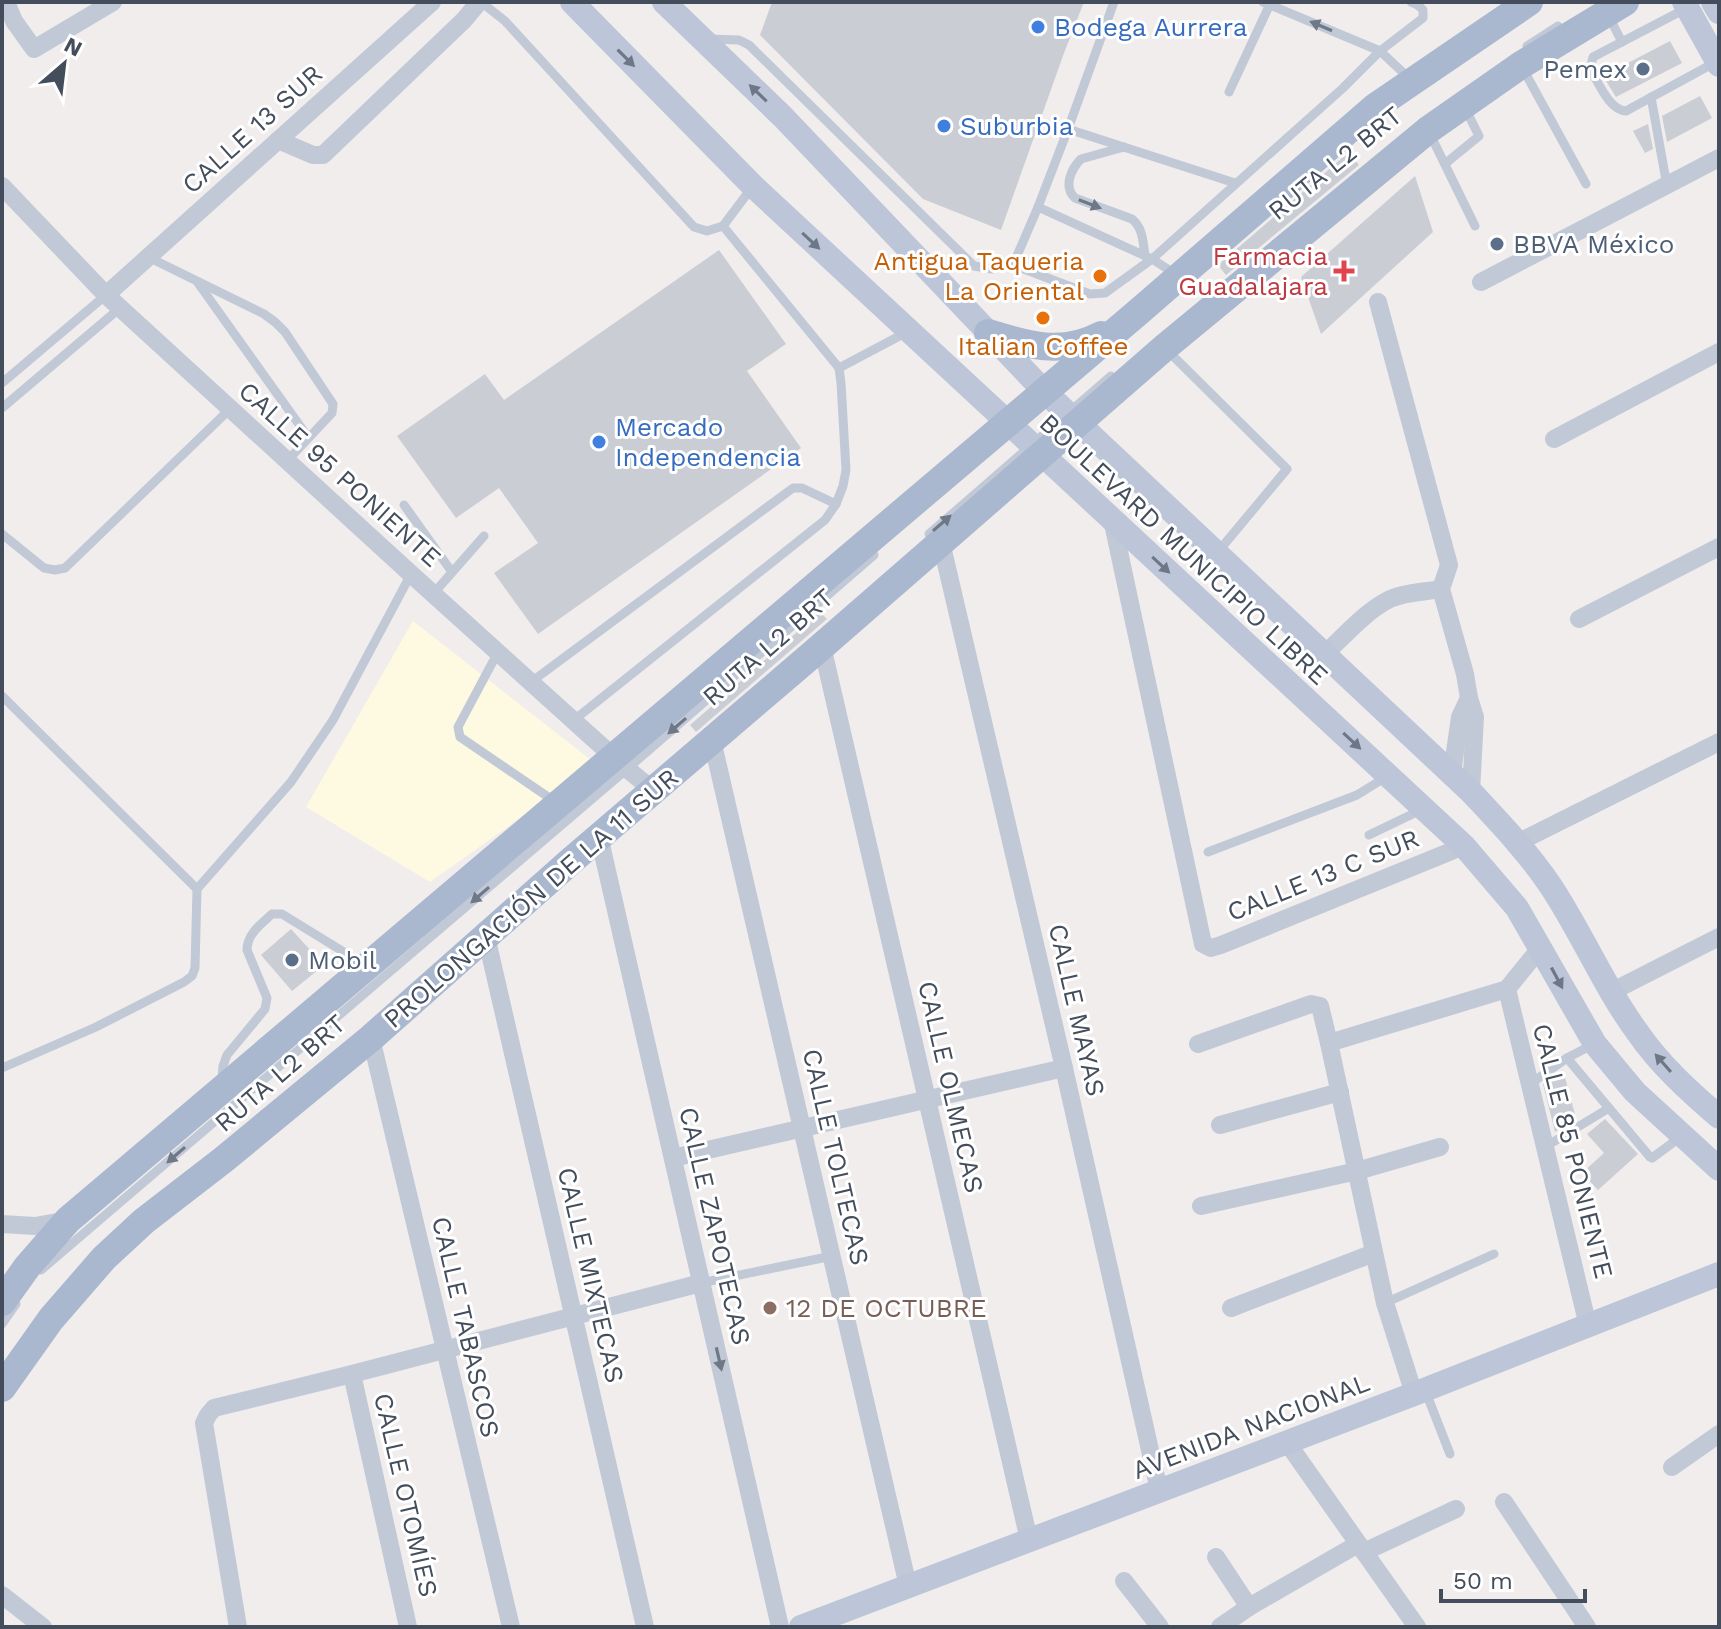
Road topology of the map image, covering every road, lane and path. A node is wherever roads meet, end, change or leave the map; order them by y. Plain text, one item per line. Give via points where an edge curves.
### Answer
1 (6, 2) edge
2 (113, 2) edge
3 (432, 2) edge
4 (480, 2) edge
5 (572, 2) edge
6 (664, 2) edge
7 (1114, 2) edge
8 (1411, 2) edge
9 (1713, 2) edge
10 (1268, 3) edge
11 (1526, 3) edge
12 (1686, 5) edge
13 (1616, 7) edge
14 (1719, 12) edge
15 (1563, 23) dead end
16 (8, 25) edge
17 (702, 39) junction
18 (1622, 42) junction
19 (1380, 51) junction
20 (1518, 60) junction
21 (1718, 63) edge
22 (1413, 81) junction
23 (1229, 92) dead end
24 (1651, 97) junction
25 (803, 99) junction
26 (1464, 104) junction
27 (783, 117) junction
28 (1068, 129) junction
29 (1428, 130) junction
30 (278, 140) junction
31 (1124, 147) junction
32 (1719, 158) edge
33 (1446, 163) junction
34 (1235, 183) junction
35 (1586, 184) dead end
36 (2, 186) edge
37 (753, 186) junction
38 (1667, 186) junction
39 (1038, 207) junction
40 (723, 226) junction
41 (1475, 226) dead end
42 (148, 257) junction
43 (1149, 258) junction
44 (1013, 265) junction
45 (1179, 276) junction
46 (196, 280) junction
47 (1481, 282) dead end
48 (106, 295) junction
49 (1378, 302) dead end
50 (120, 308) junction
51 (1136, 314) junction
52 (907, 331) junction
53 (988, 333) junction
54 (1164, 348) junction
55 (1719, 352) edge
56 (839, 368) junction
57 (1116, 371) dead end
58 (2, 383) edge
59 (1057, 406) junction
60 (2, 408) edge
61 (230, 409) junction
62 (308, 437) junction
63 (1020, 437) junction
64 (1554, 439) dead end
65 (287, 461) junction
66 (836, 504) junction
67 (404, 505) dead end
68 (1112, 519) junction
69 (2, 534) edge
70 (484, 536) dead end
71 (933, 540) junction
72 (886, 544) dead end
73 (1719, 547) edge
74 (1217, 553) junction
75 (452, 572) junction
76 (411, 574) junction
77 (1441, 589) junction
78 (433, 594) junction
79 (1579, 619) dead end
80 (822, 646) junction
81 (498, 652) junction
82 (1325, 654) junction
83 (531, 682) junction
84 (2, 696) edge
85 (1469, 698) junction
86 (574, 720) junction
87 (712, 740) junction
88 (1719, 742) edge
89 (678, 755) dead end
90 (621, 763) junction
91 (1452, 773) junction
92 (1389, 775) junction
93 (649, 787) junction
94 (1471, 792) junction
95 (559, 805) junction
96 (1425, 809) junction
97 (599, 826) junction
98 (1369, 835) dead end
99 (1519, 842) junction
100 (1464, 846) junction
101 (1208, 852) dead end
102 (197, 889) junction
103 (486, 936) junction
104 (1719, 937) edge
105 (1541, 947) junction
106 (368, 967) junction
107 (1507, 989) junction
108 (1611, 992) junction
109 (366, 1035) junction
110 (1329, 1043) junction
111 (1198, 1044) dead end
112 (1595, 1044) junction
113 (1567, 1058) junction
114 (2, 1068) edge
115 (1064, 1068) junction
116 (1530, 1084) junction
117 (222, 1090) junction
118 (1340, 1092) junction
119 (927, 1099) junction
120 (1609, 1108) junction
121 (1719, 1117) edge
122 (1220, 1125) dead end
123 (802, 1128) junction
124 (1682, 1136) junction
125 (1440, 1147) dead end
126 (1545, 1147) junction
127 (673, 1158) junction
128 (1719, 1169) edge
129 (1357, 1171) junction
130 (1201, 1206) dead end
131 (68, 1220) junction
132 (2, 1224) edge
133 (114, 1234) dead end
134 (1374, 1253) junction
135 (1494, 1254) dead end
136 (832, 1256) junction
137 (1719, 1274) edge
138 (16, 1283) edge
139 (701, 1283) junction
140 (1385, 1303) junction
141 (1231, 1308) dead end
142 (573, 1316) junction
143 (2, 1324) edge
144 (1588, 1326) junction
145 (445, 1349) junction
146 (352, 1374) junction
147 (2, 1388) edge
148 (1419, 1391) junction
149 (1719, 1434) edge
150 (1286, 1441) junction
151 (1450, 1454) dead end
152 (1672, 1467) dead end
153 (1159, 1490) junction
154 (1504, 1502) dead end
155 (1456, 1509) dead end
156 (1029, 1540) junction
157 (1361, 1548) junction
158 (1216, 1557) dead end
159 (1124, 1581) dead end
160 (908, 1586) junction
161 (2, 1595) edge
162 (1249, 1607) junction
163 (43, 1627) edge
164 (238, 1627) edge
165 (408, 1627) edge
166 (511, 1627) edge
167 (645, 1627) edge
168 (780, 1627) edge
169 (801, 1627) edge
170 (1160, 1627) edge
171 (1220, 1627) edge
172 (1416, 1627) edge
173 (1587, 1627) edge

1 - 16 street
2 - 16 street via 34,49
3 - 30 street, CALLE 13 SUR
4 - 30 street via 323,155
4 - 40 lane via 505,21 694,227 707,231
5 -> 37 main road, BOULEVARD MUNICIPIO LIBRE
6 - 17 main road, BOULEVARD MUNICIPIO LIBRE
7 - 28 lane
8 - 19 lane via 1423,10 1423,18
9 - 14 main road
19 -> 10 lane
10 - 23 lane
11 - 22 main road
11 - 59 lane, RUTA L2 BRT via 1378,112
12 - 18 lane
12 - 21 main road
13 - 18 lane
13 - 20 main road
15 - 20 lane
17 - 25 lane via 749,45
27 -> 17 main road, BOULEVARD MUNICIPIO LIBRE
18 - 24 lane via 1593,57 1590,69 1621,111
19 - 22 lane
19 - 34 lane
20 - 26 main road
20 - 35 lane
21 - 24 lane
22 - 45 main road via 1375,107
24 - 38 lane
25 - 27 lane
25 - 44 lane via 974,266
26 - 29 main road
26 - 33 lane via 1479,136
27 - 53 main road, BOULEVARD MUNICIPIO LIBRE
28 - 31 lane
28 - 39 lane
29 - 33 lane
29 - 54 main road
30 - 42 street, CALLE 13 SUR
31 - 34 lane
31 -> 43 lane via 1077,162 1068,192 1132,219
32 - 38 street
33 - 41 lane
34 - 43 lane
36 - 48 street, CALLE 95 PONIENTE
37 - 40 lane
37 -> 52 main road, BOULEVARD MUNICIPIO LIBRE
38 - 47 street
39 - 43 lane
39 - 44 lane
40 - 56 lane
42 - 46 lane
42 - 48 street, CALLE 13 SUR
43 - 44 lane via 1097,295
43 - 45 lane
45 - 51 main road
46 - 62 lane
46 - 62 lane via 264,314 285,332 333,404 332,413
48 - 50 street, CALLE 95 PONIENTE
48 - 58 lane
49 - 77 street via 1449,565
50 - 60 lane
50 - 61 street, CALLE 95 PONIENTE
51 - 53 main road via 1071,347 1027,345
51 - 59 main road
52 - 56 lane
52 - 63 main road, BOULEVARD MUNICIPIO LIBRE
53 - 59 main road, BOULEVARD MUNICIPIO LIBRE
54 - 59 main road
54 - 74 lane via 1287,469
55 - 64 street
56 - 66 lane via 846,470
57 - 59 lane
59 - 63 main road, PROLONGACIÓN DE LA 11 SUR
59 - 63 main road, PROLONGACIÓN DE LA 11 SUR
59 - 74 main road, BOULEVARD MUNICIPIO LIBRE
61 - 65 street, CALLE 95 PONIENTE
61 - 69 lane via 65,568 44,568
62 - 65 lane
63 - 68 main road, BOULEVARD MUNICIPIO LIBRE
71 -> 63 main road, PROLONGACIÓN DE LA 11 SUR
63 - 90 main road, PROLONGACIÓN DE LA 11 SUR
65 - 76 street, CALLE 95 PONIENTE
66 - 83 lane via 793,488
66 - 86 lane via 825,520
67 - 75 lane
68 -> 92 main road, BOULEVARD MUNICIPIO LIBRE
68 - 100 street, CALLE 13 C SUR via 1203,944 1221,945
70 - 75 lane
71 - 80 main road, PROLONGACIÓN DE LA 11 SUR
71 - 115 street, CALLE MAYAS
72 -> 90 lane, RUTA L2 BRT
73 - 79 street
74 - 82 main road, BOULEVARD MUNICIPIO LIBRE
75 - 78 lane
76 - 78 street, CALLE 95 PONIENTE
76 - 102 lane via 333,720 291,782
77 - 82 street via 1387,600
77 - 85 street
78 - 81 street, CALLE 95 PONIENTE
80 - 87 main road, PROLONGACIÓN DE LA 11 SUR
80 - 119 street, CALLE OLMECAS
81 - 83 street, CALLE 95 PONIENTE
81 - 95 lane via 457,732
82 - 91 main road, BOULEVARD MUNICIPIO LIBRE
83 - 86 street, CALLE 95 PONIENTE
84 - 102 lane
85 - 91 street via 1460,717
85 - 94 street via 1475,717
86 - 90 street, CALLE 95 PONIENTE
87 - 93 main road, PROLONGACIÓN DE LA 11 SUR
87 - 123 street, CALLE TOLTECAS
88 - 99 street
89 - 93 lane
90 - 93 street, CALLE 95 PONIENTE
90 - 95 main road, PROLONGACIÓN DE LA 11 SUR
90 -> 138 lane, RUTA L2 BRT
91 - 94 main road, BOULEVARD MUNICIPIO LIBRE
92 - 96 main road, BOULEVARD MUNICIPIO LIBRE
92 - 101 lane via 1357,795
93 - 97 main road, PROLONGACIÓN DE LA 11 SUR
94 - 99 main road, BOULEVARD MUNICIPIO LIBRE
95 - 106 main road, PROLONGACIÓN DE LA 11 SUR
96 - 98 lane
96 - 100 main road, BOULEVARD MUNICIPIO LIBRE
97 - 103 main road, PROLONGACIÓN DE LA 11 SUR
97 - 127 street, CALLE ZAPOTECAS
99 - 108 main road, BOULEVARD MUNICIPIO LIBRE via 1574,923
100 - 105 main road, BOULEVARD MUNICIPIO LIBRE via 1517,908
102 - 114 lane via 192,976 96,1027
103 - 109 main road, PROLONGACIÓN DE LA 11 SUR
103 - 142 street, CALLE MIXTECAS
104 - 108 street
105 - 107 street
105 -> 112 main road, BOULEVARD MUNICIPIO LIBRE
106 - 117 main road, PROLONGACIÓN DE LA 11 SUR
106 - 117 lane via 282,914 272,914 247,942 267,1003 227,1055
107 - 110 street
107 - 116 street, CALLE 85 PONIENTE
121 -> 108 main road, BOULEVARD MUNICIPIO LIBRE via 1667,1069
109 - 133 lane, RUTA L2 BRT
109 - 145 street, CALLE TABASCOS
109 - 147 main road, PROLONGACIÓN DE LA 11 SUR via 104,1258 51,1319
110 - 111 street via 1320,1006 1311,1004
110 - 118 street
112 - 113 lane
112 - 124 main road, BOULEVARD MUNICIPIO LIBRE
113 - 116 lane
113 - 120 lane
115 - 119 street
115 - 153 street, CALLE MAYAS
116 - 126 street, CALLE 85 PONIENTE
117 - 131 main road, PROLONGACIÓN DE LA 11 SUR
118 - 122 street
118 - 129 street
119 - 123 street
119 - 156 street, CALLE OLMECAS
120 - 124 lane via 1651,1158
120 - 126 lane
123 - 127 street
123 - 136 street, CALLE TOLTECAS
124 - 128 main road, BOULEVARD MUNICIPIO LIBRE
125 - 129 street
126 - 144 street, CALLE 85 PONIENTE
127 - 139 street, CALLE ZAPOTECAS
129 - 130 street
129 - 134 street
131 - 132 street
131 - 138 main road, PROLONGACIÓN DE LA 11 SUR
134 - 140 street
134 - 141 street
135 - 140 lane
136 - 139 lane
136 - 160 street, CALLE TOLTECAS
137 - 144 main road, AVENIDA NACIONAL
138 - 143 lane, RUTA L2 BRT
139 - 142 street
139 -> 168 street, CALLE ZAPOTECAS
140 - 148 street
142 - 145 street
142 - 167 street, CALLE MIXTECAS
144 - 148 main road, AVENIDA NACIONAL
145 - 146 street
145 - 166 street, CALLE TABASCOS
146 - 164 street via 214,1408 204,1423
146 - 165 street, CALLE OTOMÍES
148 - 150 main road, AVENIDA NACIONAL
148 - 151 lane
149 - 152 street
150 - 153 main road, AVENIDA NACIONAL
150 - 157 street
153 - 156 main road, AVENIDA NACIONAL
154 - 173 street
155 - 157 street
156 - 160 main road, AVENIDA NACIONAL
157 - 162 street
157 - 172 street
158 - 162 street
159 - 170 street
160 - 169 main road, AVENIDA NACIONAL
161 - 163 street
162 - 171 street

